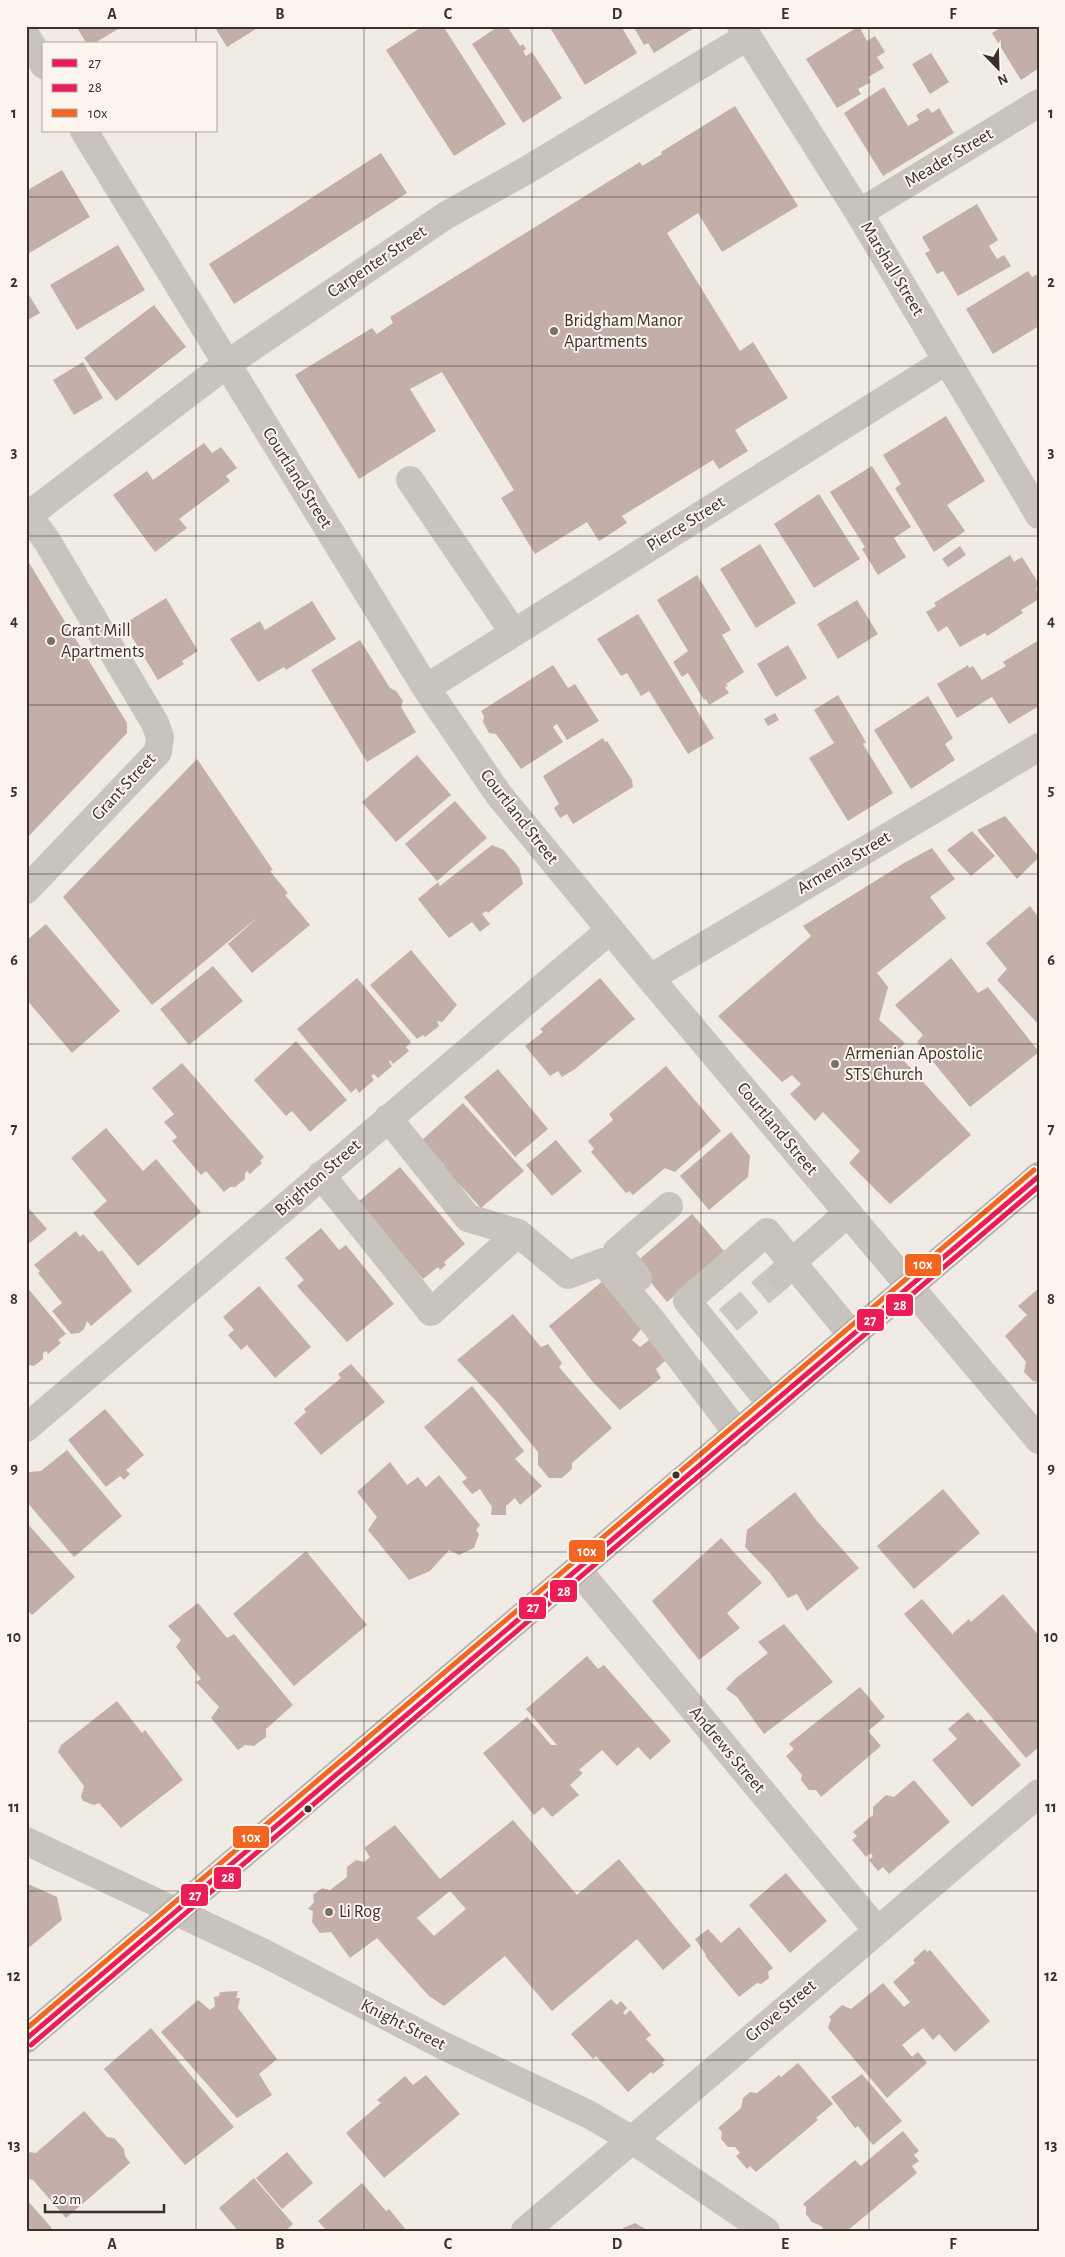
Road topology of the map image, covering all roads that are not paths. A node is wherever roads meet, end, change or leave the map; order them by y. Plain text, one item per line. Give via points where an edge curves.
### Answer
1 (744, 32) edge
2 (26, 36) edge
3 (42, 62) edge
4 (1039, 104) edge
5 (85, 132) edge
6 (858, 212) junction
7 (946, 361) junction
8 (227, 364) junction
9 (410, 480) dead end
10 (1039, 515) edge
11 (28, 516) edge
12 (514, 633) junction
13 (426, 688) junction
14 (1039, 747) edge
15 (26, 890) edge
16 (610, 930) junction
17 (650, 978) junction
18 (388, 1118) junction
19 (321, 1175) junction
20 (1039, 1176) edge
21 (669, 1206) dead end
22 (847, 1214) junction
23 (518, 1233) junction
24 (786, 1269) junction
25 (909, 1287) junction
26 (852, 1335) junction
27 (704, 1339) junction
28 (771, 1404) junction
29 (26, 1428) edge
30 (738, 1434) junction
31 (1039, 1440) edge
32 (577, 1569) junction
33 (1039, 1793) edge
34 (26, 1841) edge
35 (176, 1911) junction
36 (877, 1930) junction
37 (26, 2039) edge
38 (631, 2139) junction
39 (525, 2231) edge
40 (766, 2231) edge

1 - 6 street, Marshall Street
1 - 8 street, Carpenter Street via 527,170 445,216
2 - 3 street
4 - 6 street, Meader Street
5 - 8 street, Courtland Street
6 - 7 street, Marshall Street
7 - 10 street, Marshall Street
7 - 12 street, Pierce Street
8 - 11 street, Carpenter Street
8 - 13 street, Courtland Street
9 - 12 street
11 - 15 street, Grant Street via 47,542 160,737 158,752
12 - 13 street, Pierce Street
13 - 16 street, Courtland Street via 499,795
14 - 17 street, Armenia Street
16 - 17 street, Courtland Street
16 - 18 street, Brighton Street
17 - 22 street, Courtland Street
18 - 19 street, Brighton Street
18 - 23 street via 468,1218
19 - 23 street via 431,1312
19 - 29 street, Brighton Street
20 - 25 main road
21 - 27 street via 616,1251
22 - 24 street
22 - 25 street, Courtland Street
23 - 27 street via 568,1276 603,1262
24 - 26 street
24 - 27 street via 767,1232 687,1301
25 - 26 main road
25 - 31 street, Courtland Street
26 - 28 main road
27 - 28 street
27 - 30 street
28 - 30 main road
30 - 32 main road
32 - 35 main road
32 - 36 street, Andrews Street
33 - 36 street, Grove Street
34 - 35 street, Knight Street
35 - 37 main road
35 - 38 street, Knight Street via 446,2047 588,2114
36 - 38 street, Grove Street
38 - 39 street, Grove Street
38 - 40 street, Knight Street

